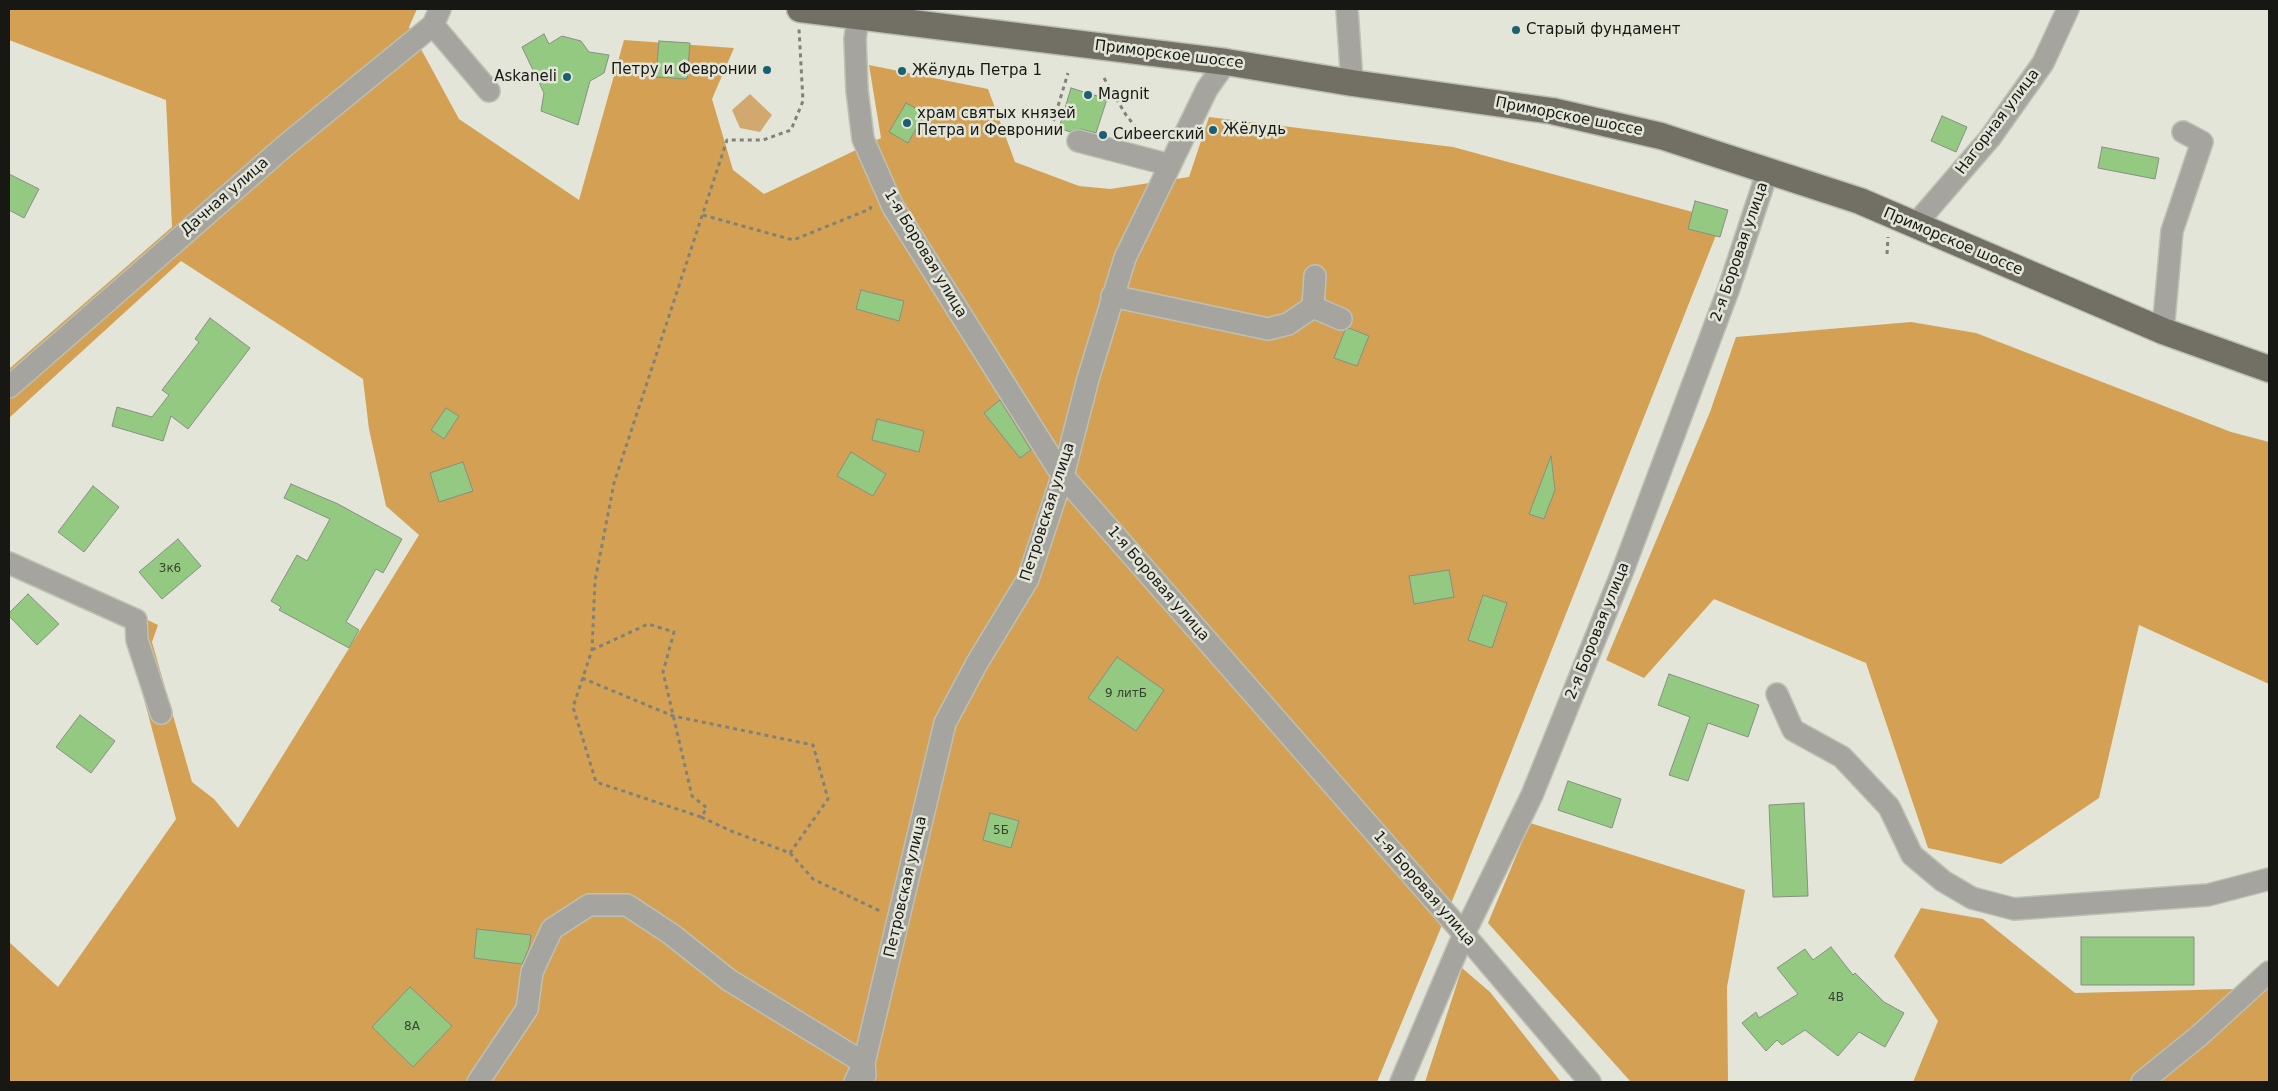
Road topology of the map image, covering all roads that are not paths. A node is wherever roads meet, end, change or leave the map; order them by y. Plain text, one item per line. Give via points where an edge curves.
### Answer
1 (1347, 9) edge
2 (2068, 9) edge
3 (858, 13) edge
4 (436, 17) edge
5 (800, 19) edge
6 (1226, 62) junction
7 (1352, 83) junction
8 (489, 91) dead end
9 (2183, 132) dead end
10 (1078, 141) road end
11 (1170, 165) junction
12 (1768, 170) junction
13 (1914, 226) junction
14 (1315, 276) dead end
15 (1112, 296) junction
16 (1313, 307) junction
17 (1341, 319) dead end
18 (2162, 331) junction
19 (2269, 369) edge
20 (9, 387) edge
21 (1062, 475) junction
22 (9, 563) edge
23 (1777, 694) dead end
24 (161, 713) dead end
25 (2269, 879) edge
26 (1464, 934) junction
27 (2269, 972) edge
28 (865, 1073) edge
29 (478, 1082) edge
30 (855, 1082) edge
31 (1402, 1082) edge
32 (1590, 1082) edge
33 (2142, 1082) edge

1 - 7 street
2 - 13 street, Нагорная улица via 2043,63 1990,138
3 - 5 main road, Приморское шоссе
3 - 6 main road, Приморское шоссе
3 - 21 street, 1-я Боровая улица via 856,90 862,139 893,207
4 - 8 street
4 - 20 street, Дачная улица
6 - 7 main road, Приморское шоссе
6 - 11 street, Петровская улица via 1208,89
7 - 12 main road, Приморское шоссе via 1552,111 1661,136
9 - 18 street via 2202,142 2172,231
10 - 11 street
11 - 15 street, Петровская улица via 1125,258
12 - 13 main road, Приморское шоссе via 1860,201
12 - 26 street, 2-я Боровая улица via 1729,288 1623,570 1532,795
13 - 18 main road, Приморское шоссе
14 - 16 street
15 - 16 street via 1268,329 1288,324
15 - 21 street, Петровская улица
16 - 17 street
18 - 19 main road, Приморское шоссе
21 - 26 street, 1-я Боровая улица
21 - 28 street, Петровская улица via 1028,579 945,723
22 - 24 street via 136,620 137,640
23 - 25 street via 1793,730 1842,757 1889,807 1912,855 1943,881 1972,898 2014,909 2208,895
26 - 31 street, 2-я Боровая улица
26 - 32 street, 1-я Боровая улица
27 - 33 street
28 - 29 street via 627,905 589,905 552,929 532,972 527,1009
28 - 30 street, Петровская улица

